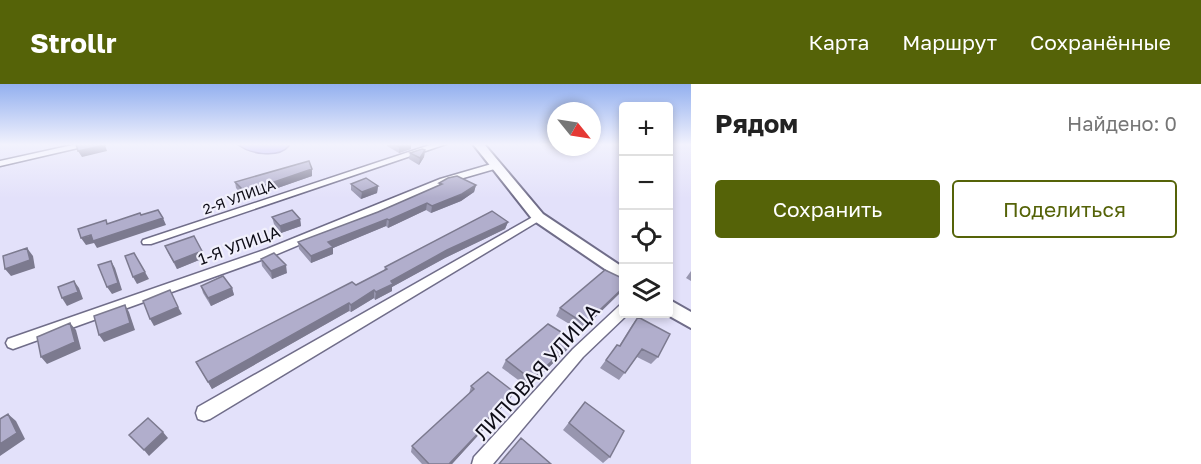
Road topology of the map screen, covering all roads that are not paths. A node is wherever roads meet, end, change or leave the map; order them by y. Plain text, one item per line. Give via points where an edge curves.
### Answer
1 (389, 162) edge
2 (492, 162) edge
3 (495, 166) junction
4 (538, 217) junction
5 (147, 242) dead end
6 (619, 273) edge
7 (673, 309) edge
8 (619, 314) edge
9 (691, 321) edge
10 (13, 343) dead end
11 (204, 413) dead end
12 (481, 464) edge

1 - 5 street, 2-Я УЛИЦА
2 - 3 street
3 - 4 street
3 - 10 street, 1-Я УЛИЦА via 473,171 271,252
4 - 6 street
4 - 11 street
7 - 9 street
8 - 12 street, ЛИПОВАЯ УЛИЦА via 578,353

